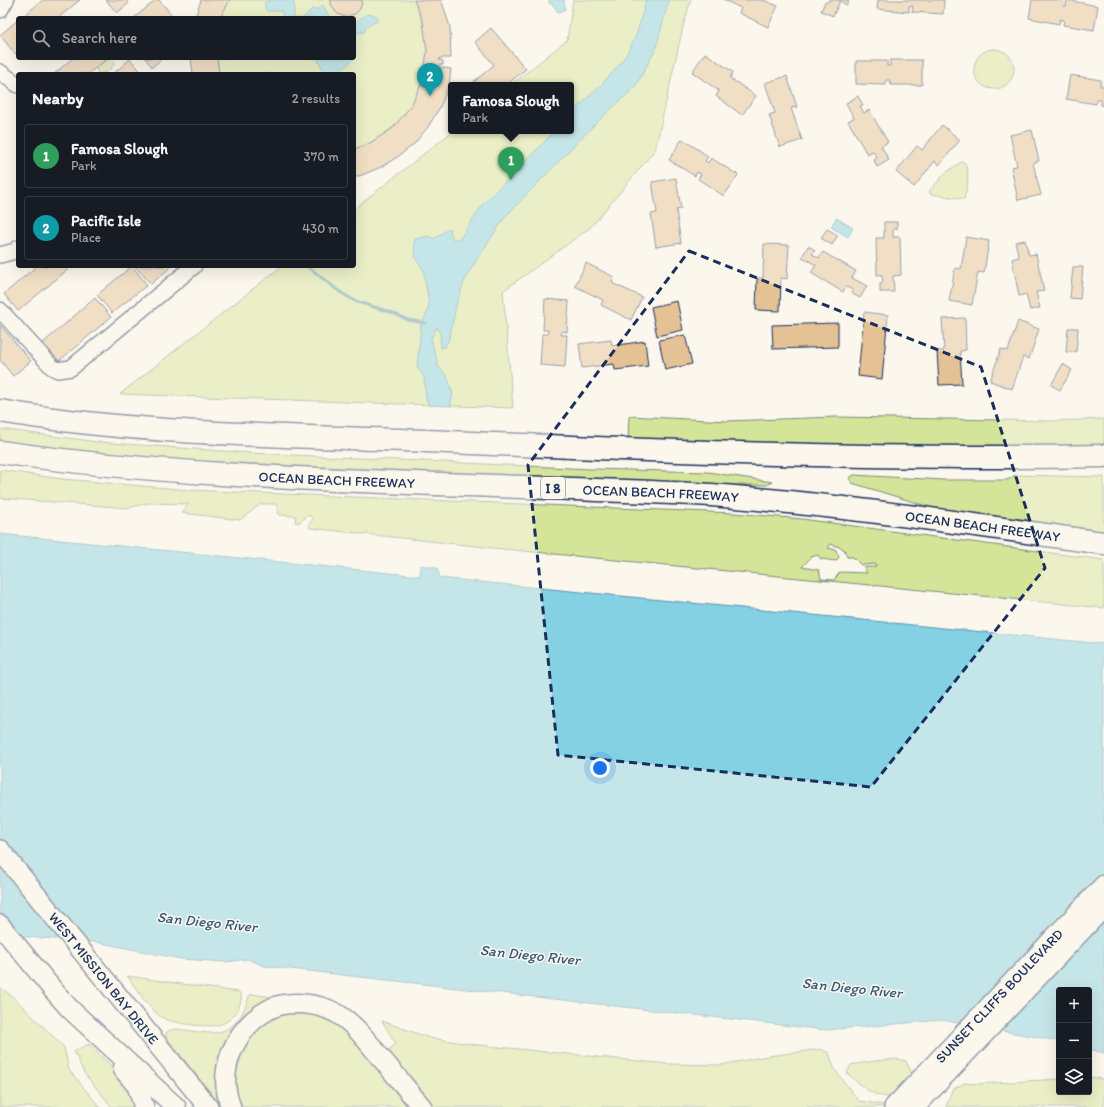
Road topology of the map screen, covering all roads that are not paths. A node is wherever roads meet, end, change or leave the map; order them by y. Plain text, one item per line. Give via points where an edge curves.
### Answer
1 (6, 0) edge
2 (0, 10) edge
3 (0, 72) edge
4 (16, 84) edge
5 (16, 250) edge
6 (0, 255) edge
7 (192, 268) edge
8 (0, 310) edge
9 (0, 411) edge
10 (0, 452) edge
11 (1104, 456) edge
12 (1104, 543) edge
13 (0, 850) edge
14 (1104, 885) edge
15 (1104, 907) edge
16 (0, 925) edge
17 (91, 1029) junction
18 (144, 1107) edge
19 (176, 1107) edge
20 (208, 1107) edge
21 (231, 1107) edge
22 (422, 1107) edge
23 (894, 1107) edge
24 (915, 1107) edge

1 - 2 street
3 - 4 street
5 - 6 street
7 - 8 street via 71,368 58,370 52,367
9 - 11 highway via 116,427 604,449 715,453
10 - 12 highway, OCEAN BEACH FREEWAY / I 8 via 156,470 710,495 929,518
13 - 20 main road, WEST MISSION BAY DRIVE
14 - 23 main road, SUNSET CLIFFS BOULEVARD
15 - 24 main road, SUNSET CLIFFS BOULEVARD
16 - 17 main road via 54,991
17 - 18 main road via 137,1086
17 - 19 main road
21 - 22 main road via 226,1079 228,1061 237,1039 269,1009 289,1004 315,1005 336,1013 352,1025

